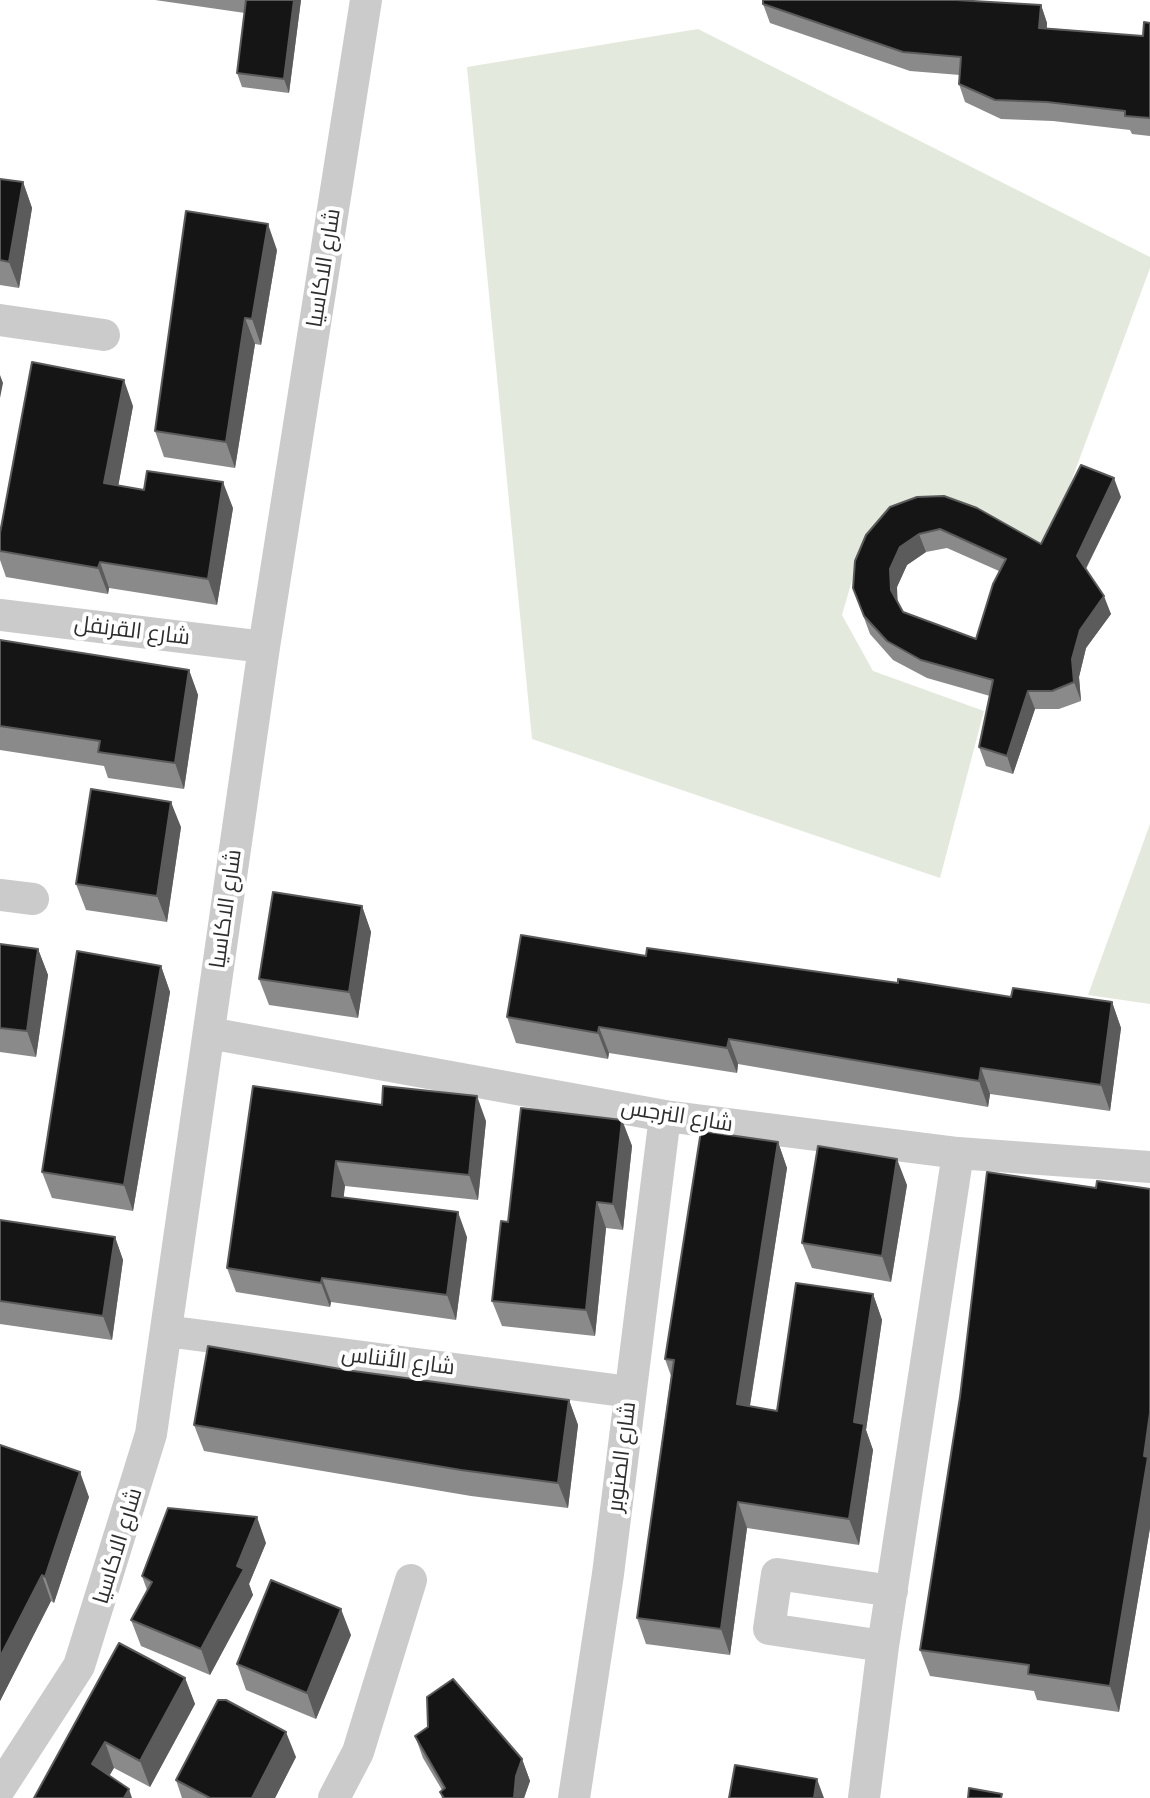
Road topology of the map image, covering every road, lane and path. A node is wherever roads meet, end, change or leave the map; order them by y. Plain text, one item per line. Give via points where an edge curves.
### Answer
1 (366, 0) edge
2 (0, 320) edge
3 (104, 335) dead end
4 (0, 615) edge
5 (264, 647) junction
6 (0, 895) edge
7 (33, 899) dead end
8 (209, 1033) junction
9 (665, 1116) junction
10 (958, 1153) junction
11 (1150, 1167) edge
12 (166, 1331) junction
13 (630, 1392) junction
14 (411, 1580) dead end
15 (892, 1591) junction
16 (883, 1646) junction
17 (0, 1788) edge
18 (334, 1798) edge
19 (574, 1798) edge
20 (864, 1798) edge

1 - 5 street, شارع الاكاسيا
2 - 3 street
4 - 5 street, شارع القرنفل
5 - 8 street, شارع الاكاسيا
6 - 7 street
8 - 9 street, شارع النرجس
8 - 12 street, شارع الاكاسيا
9 - 10 street, شارع النرجس
9 - 13 street, شارع الصنوبر
10 - 11 street, شارع النرجس
10 - 15 street
12 - 13 street, شارع الأنناس
12 - 17 street, شارع الاكاسيا via 151,1434 79,1666
13 - 19 street, شارع الصنوبر
14 - 18 street via 358,1752
15 - 16 street
15 - 16 street via 777,1574 769,1629
16 - 20 street

